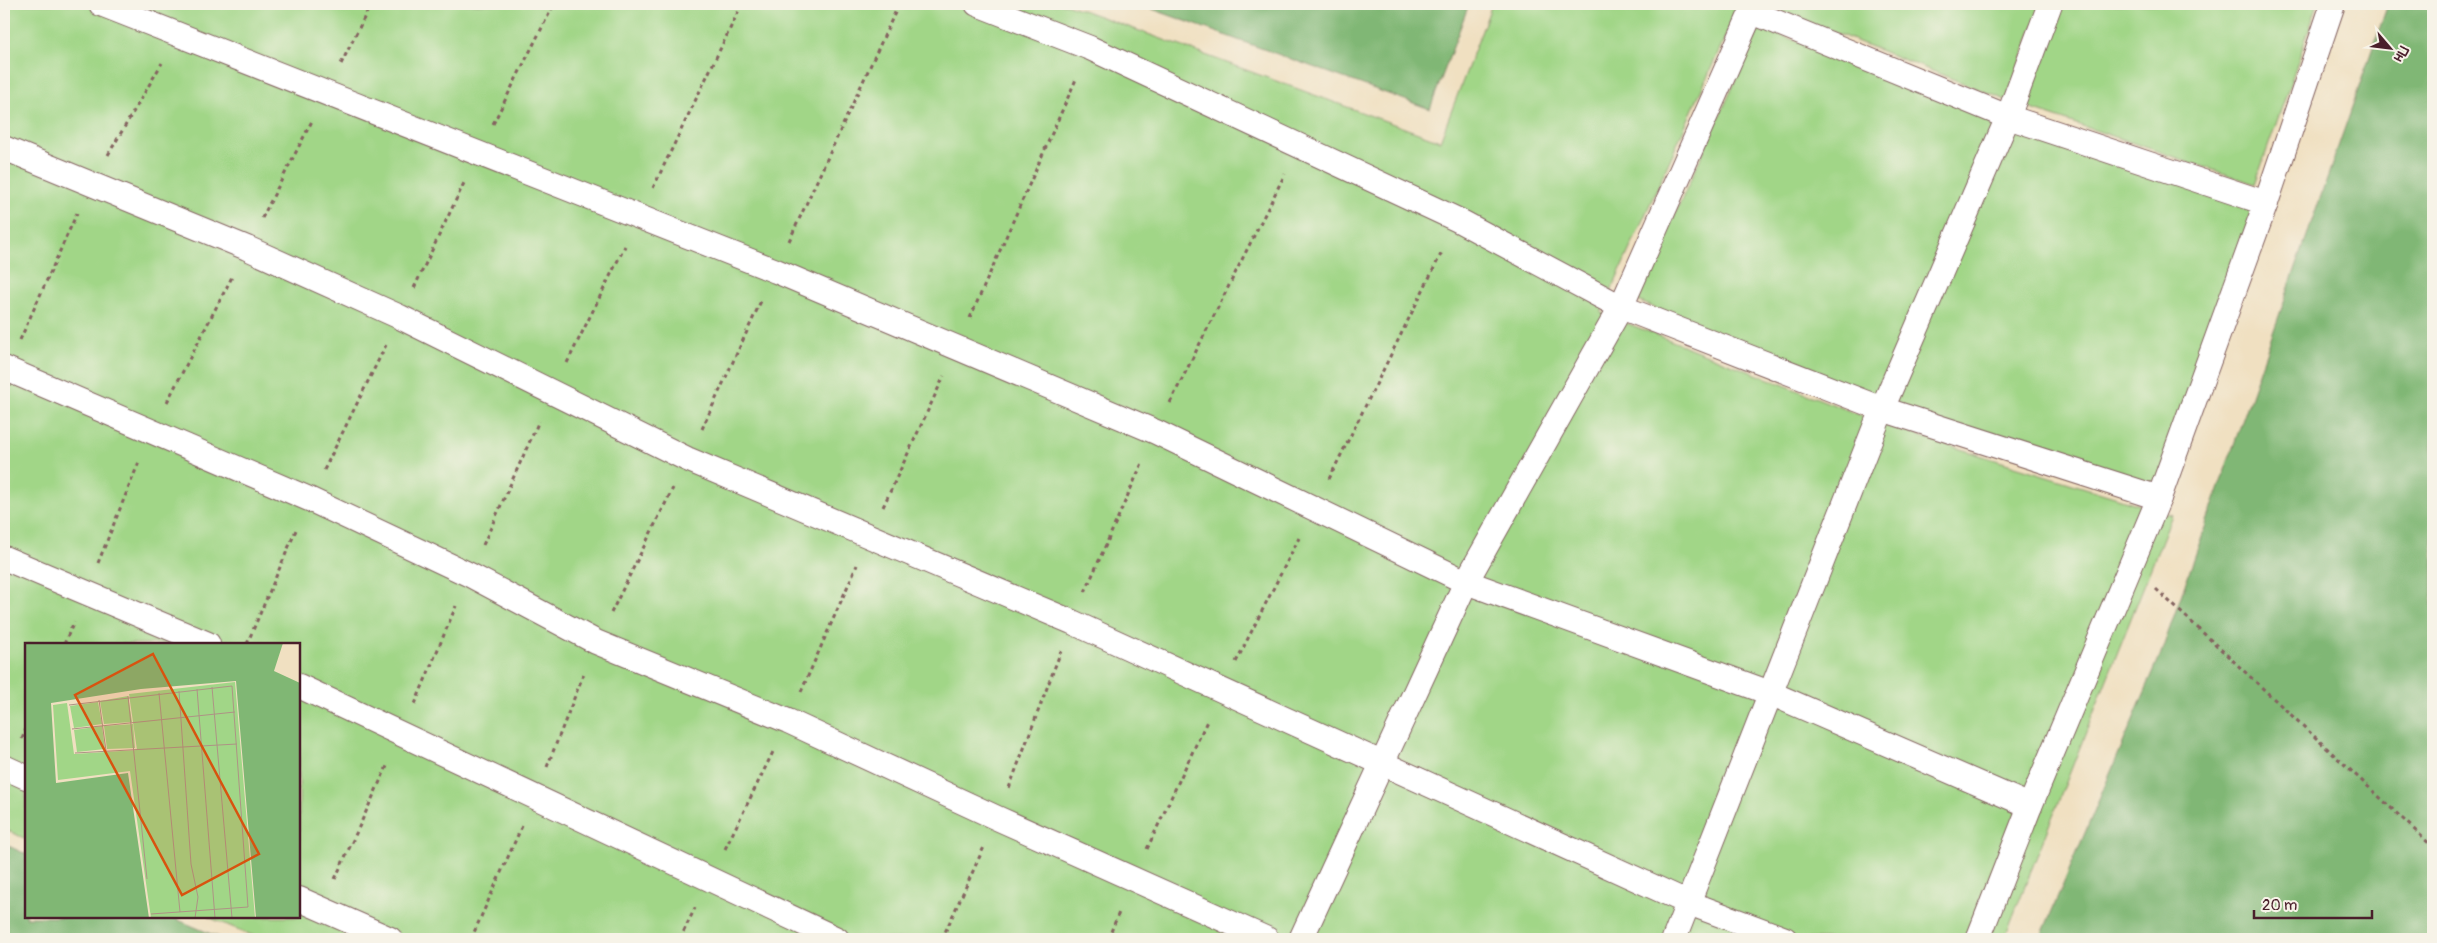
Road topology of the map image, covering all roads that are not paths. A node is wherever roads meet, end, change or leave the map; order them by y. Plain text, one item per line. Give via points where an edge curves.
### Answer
1 (101, 4) edge
2 (977, 4) edge
3 (2050, 4) edge
4 (2333, 4) edge
5 (1753, 8) edge
6 (2008, 117) junction
7 (4, 148) edge
8 (2266, 203) junction
9 (1621, 307) junction
10 (4, 368) edge
11 (1882, 409) junction
12 (2159, 498) junction
13 (4, 558) edge
14 (1466, 582) junction
15 (206, 643) edge
16 (300, 686) edge
17 (1770, 693) junction
18 (1381, 763) junction
19 (4, 767) edge
20 (25, 777) edge
21 (2030, 806) junction
22 (300, 899) edge
23 (1689, 903) junction
24 (390, 939) edge
25 (837, 939) edge
26 (1267, 939) edge
27 (1301, 939) edge
28 (1674, 939) edge
29 (1785, 939) edge
30 (1978, 939) edge

1 - 14 lane via 776,271 958,347 1156,432
2 - 9 lane via 1090,48 1458,220
3 - 6 lane
4 - 8 lane
5 - 6 lane
5 - 9 lane
6 - 8 lane
6 - 11 lane
7 - 18 lane via 247,248 400,317 688,459 1072,622
8 - 12 lane
9 - 11 lane
9 - 14 lane
10 - 26 lane via 309,499 470,575 596,642 788,721
11 - 12 lane
11 - 17 lane
12 - 21 lane
13 - 15 lane
14 - 17 lane
14 - 18 lane
16 - 25 lane
17 - 21 lane
17 - 23 lane
18 - 23 lane
18 - 27 lane
19 - 20 lane
21 - 30 lane
22 - 24 lane
23 - 28 lane
23 - 29 lane

